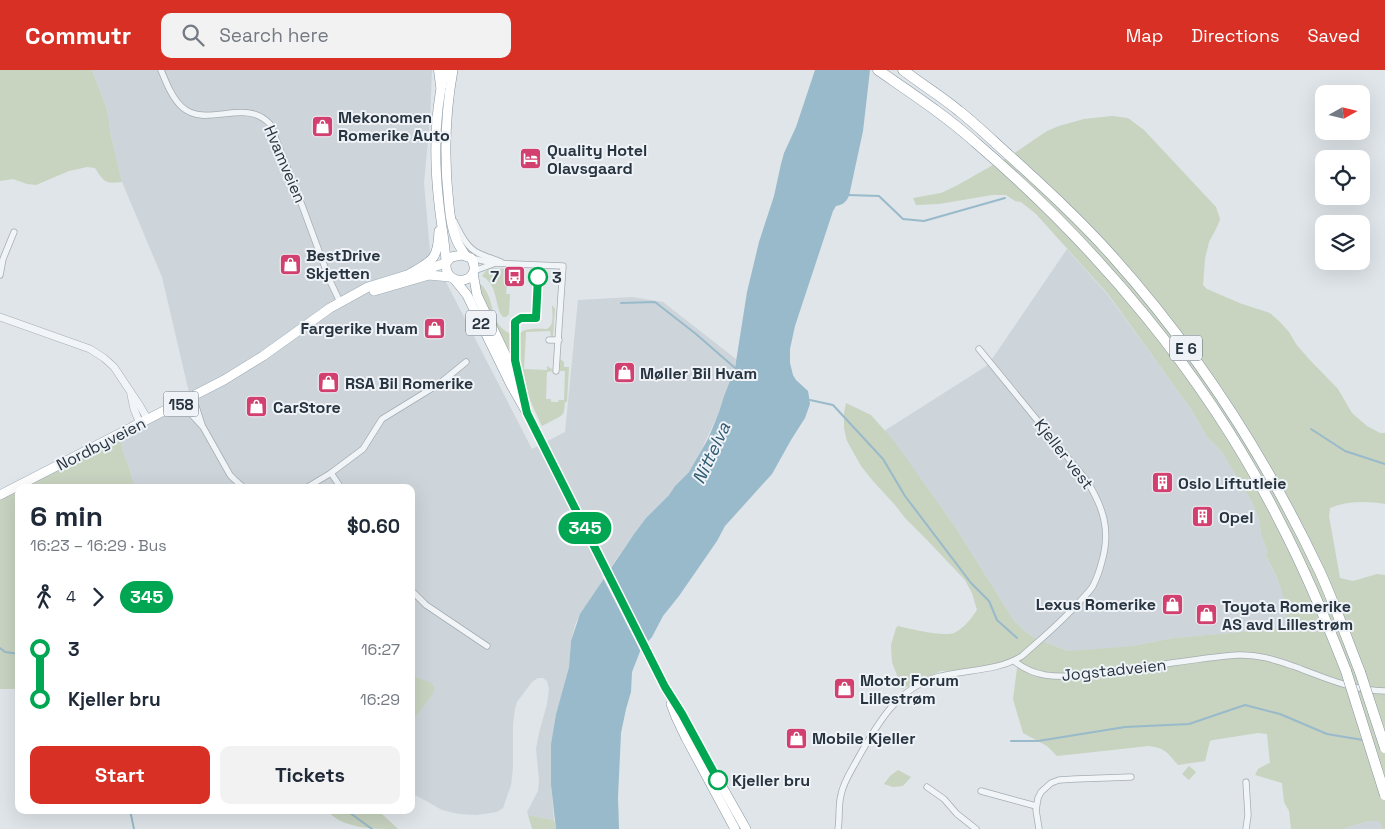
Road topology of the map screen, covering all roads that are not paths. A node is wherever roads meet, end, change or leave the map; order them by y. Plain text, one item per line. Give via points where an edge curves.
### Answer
1 (161, 70) edge
2 (440, 70) edge
3 (445, 70) edge
4 (453, 70) edge
5 (459, 70) edge
6 (878, 70) edge
7 (903, 70) edge
8 (440, 86) junction
9 (449, 98) junction
10 (450, 212) junction
11 (440, 216) junction
12 (14, 232) dead end
13 (468, 257) junction
14 (446, 262) junction
15 (503, 263) junction
16 (493, 264) junction
17 (474, 272) junction
18 (411, 273) junction
19 (0, 275) edge
20 (453, 278) junction
21 (352, 296) junction
22 (340, 302) junction
23 (0, 317) edge
24 (549, 340) dead end
25 (559, 340) junction
26 (979, 349) dead end
27 (466, 362) dead end
28 (548, 362) dead end
29 (556, 362) junction
30 (556, 371) dead end
31 (189, 399) junction
32 (527, 413) junction
33 (144, 422) junction
34 (331, 473) junction
35 (22, 484) edge
36 (240, 484) edge
37 (313, 484) edge
38 (338, 484) edge
39 (15, 487) edge
40 (0, 495) edge
41 (415, 594) edge
42 (487, 646) dead end
43 (1014, 661) junction
44 (665, 687) junction
45 (1385, 691) edge
46 (1385, 748) edge
47 (1131, 777) dead end
48 (1246, 782) dead end
49 (927, 787) dead end
50 (981, 791) dead end
51 (1385, 795) edge
52 (1036, 806) junction
53 (839, 827) edge
54 (735, 829) edge
55 (746, 829) edge
56 (976, 829) edge
57 (1039, 829) edge
58 (1246, 829) edge

1 - 22 street, Hvamveien via 169,89 188,112 214,115 241,112 264,117 270,124
2 - 8 highway
3 - 8 main road, 22
4 - 9 main road, 22
5 - 9 main road, 22 via 456,87
6 - 51 highway, E 6, bridge via 975,141 1033,194 1152,324 1208,400 1280,520 1310,583 1346,671
7 - 46 highway, E 6, bridge via 959,111 1076,219 1113,257 1170,326 1218,392 1290,512 1321,574 1360,672
8 - 11 main road, 22 via 436,152
9 - 10 main road, 22 via 446,154
10 - 13 main road, 22 via 456,241
10 - 15 street via 471,248
11 - 14 main road, 22
11 - 18 main road, 22 via 437,253
12 - 19 street
13 - 14 main road via 454,256
13 - 16 street
13 - 17 main road, 22
14 - 18 main road, Nordbyveien / 158
14 - 20 main road, 22 via 446,269
15 - 16 street
15 - 25 street via 563,266
16 - 17 street
17 - 20 main road via 467,278
17 - 32 main road, 22 via 477,296 507,358
18 - 21 main road, Nordbyveien / 158 via 368,287
20 - 21 main road, Nordbyveien / 158 via 429,275
20 - 32 main road, 22 via 467,295
21 - 22 main road, Nordbyveien / 158
22 - 31 main road, Nordbyveien / 158 via 250,365
23 - 33 street via 97,353 123,379 134,409
24 - 25 street
25 - 29 street
26 - 43 street, Kjeller vest via 1087,481 1096,496 1106,529 1103,558 1092,587 1060,622
27 - 34 street via 439,384 382,419 363,449
28 - 29 street
29 - 30 street
31 - 33 main road, Nordbyveien / 158
31 - 36 street via 192,414 230,475
32 - 44 main road, 22
33 - 35 main road, Nordbyveien / 158
34 - 37 street
34 - 38 street
39 - 40 main road, Nordbyveien / 158
41 - 42 street
43 - 45 street, Jogstadveien via 1032,672 1070,676 1255,655 1358,688
43 - 53 street via 929,680 899,699 874,731 844,784 839,803
44 - 54 main road, 22 via 686,738
44 - 55 main road, 22
47 - 52 street via 1059,780 1041,792
48 - 58 street
49 - 56 street
50 - 52 street
52 - 57 street

